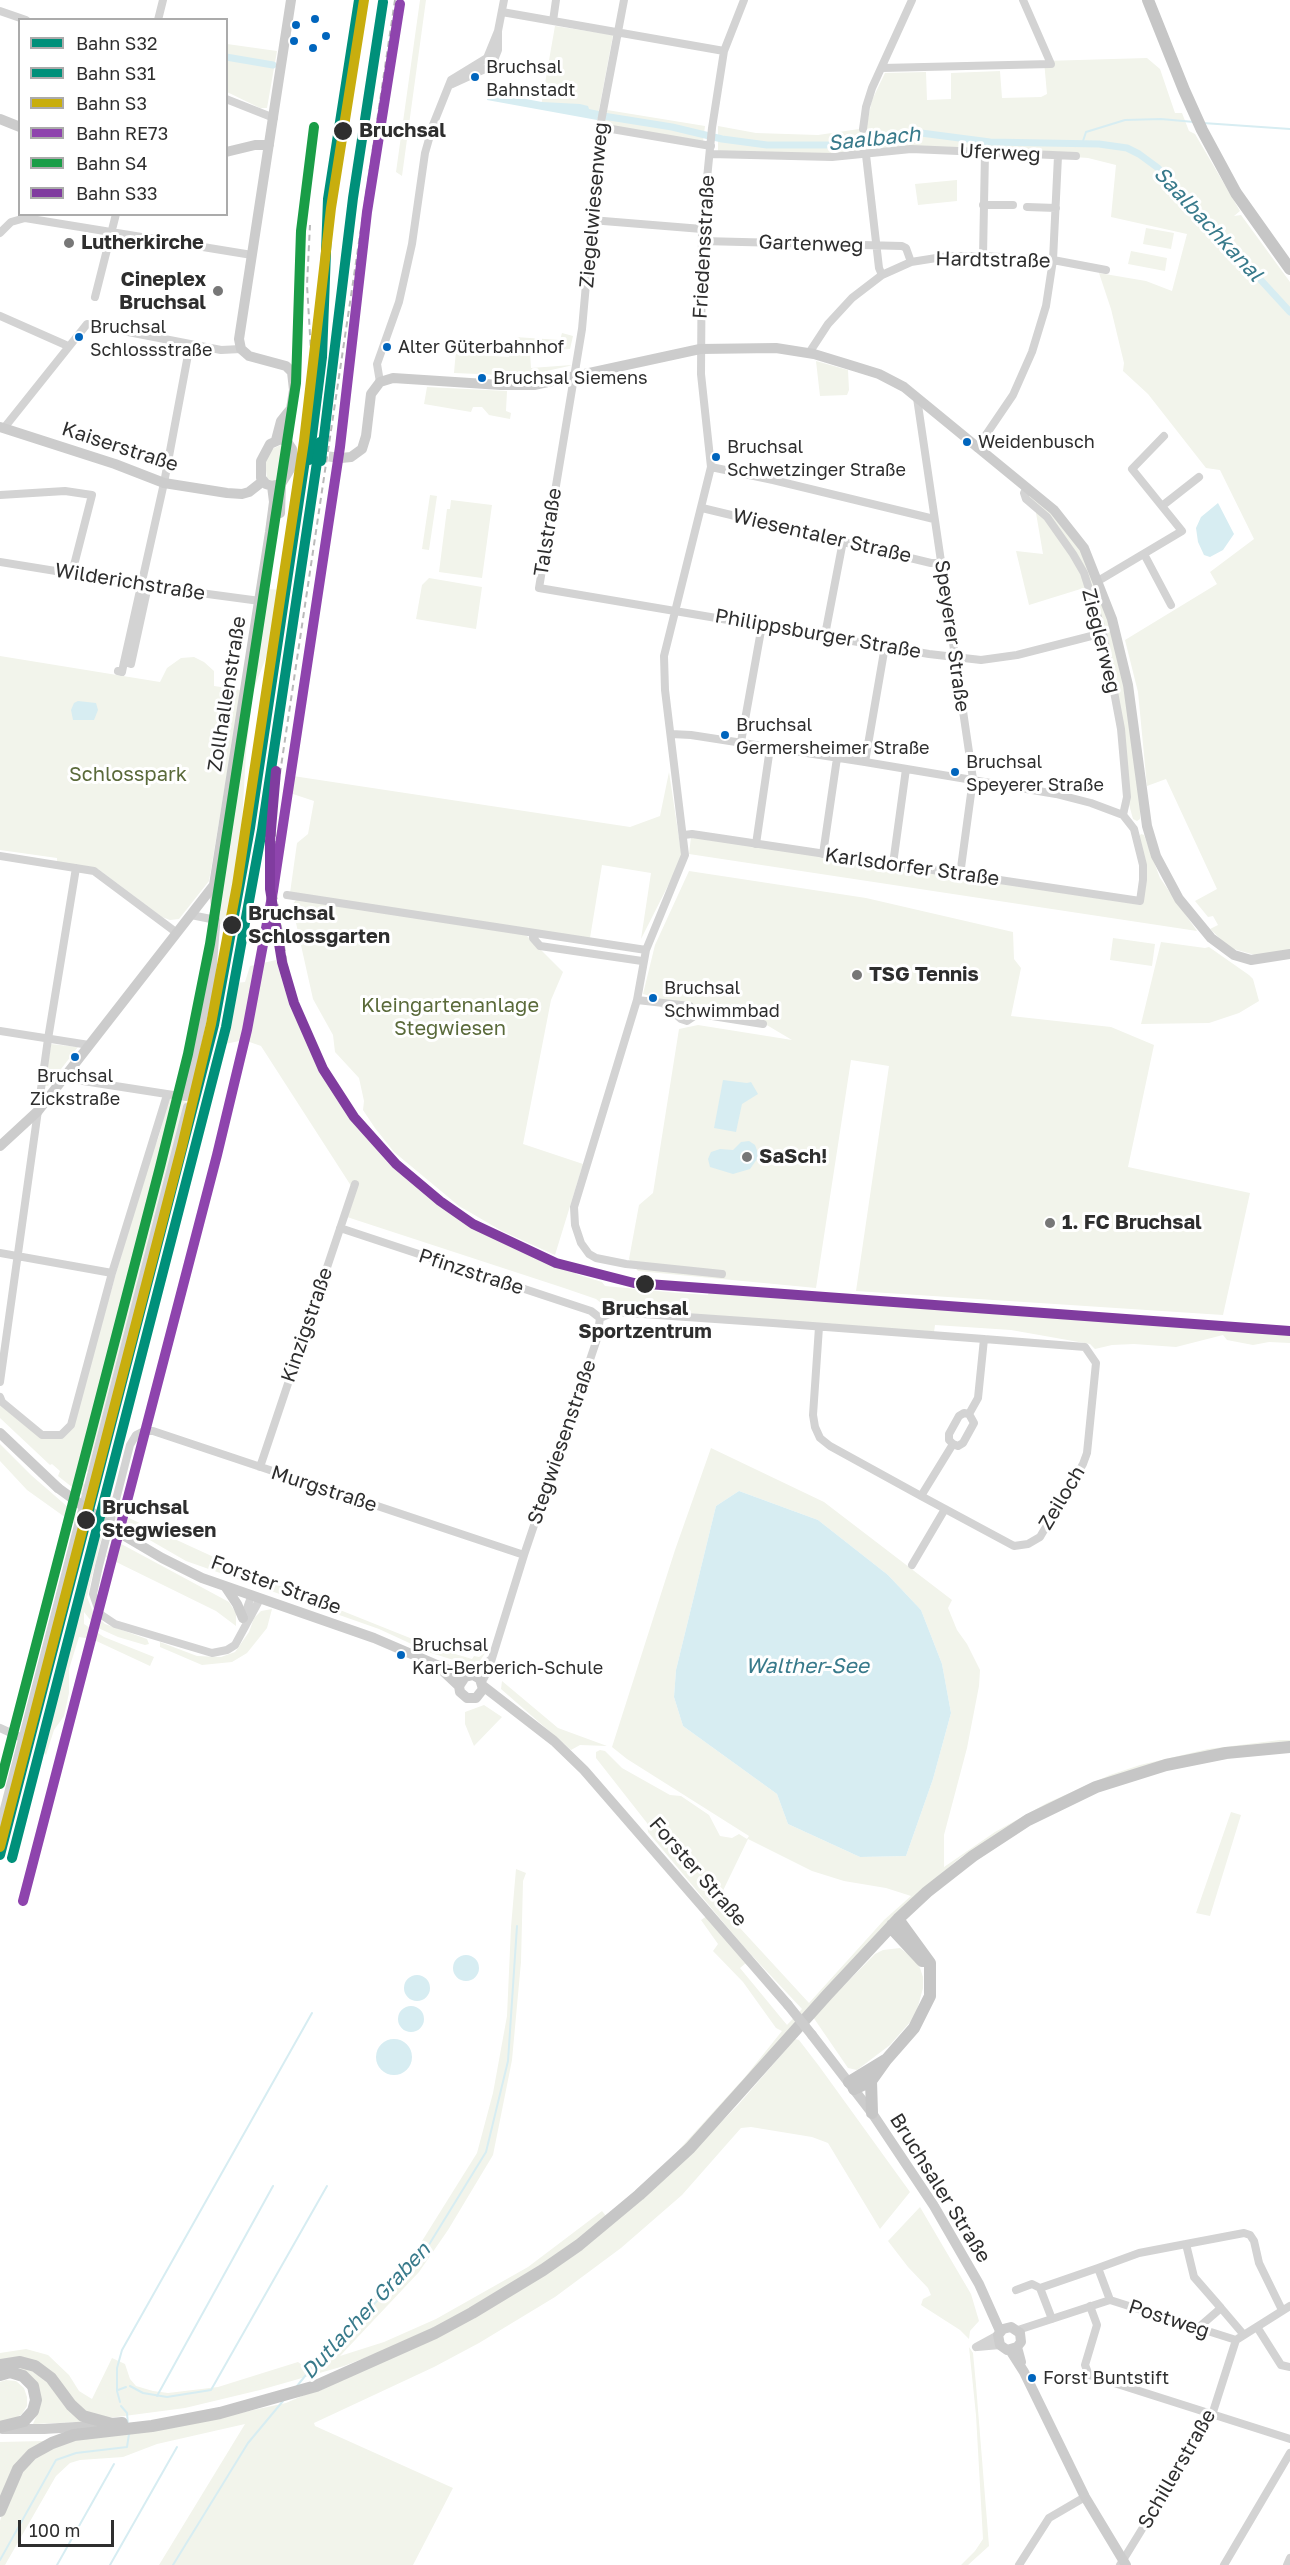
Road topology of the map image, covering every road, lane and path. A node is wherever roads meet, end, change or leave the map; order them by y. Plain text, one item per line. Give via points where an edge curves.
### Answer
1 (163, 0) edge
2 (291, 0) edge
3 (504, 0) edge
4 (556, 0) edge
5 (624, 0) edge
6 (744, 0) edge
7 (912, 0) edge
8 (1023, 0) edge
9 (1151, 3) edge
10 (0, 11) edge
11 (502, 12) junction
12 (20, 18) edge
13 (158, 18) edge
14 (553, 21) junction
15 (617, 32) junction
16 (724, 51) junction
17 (882, 68) junction
18 (228, 100) edge
19 (0, 118) edge
20 (274, 118) junction
21 (18, 126) edge
22 (601, 126) junction
23 (863, 129) dead end
24 (269, 145) junction
25 (710, 147) junction
26 (228, 152) edge
27 (985, 153) junction
28 (866, 155) junction
29 (1058, 156) junction
30 (1076, 156) dead end
31 (983, 205) junction
32 (1013, 206) dead end
33 (1027, 207) dead end
34 (1056, 208) junction
35 (116, 216) edge
36 (591, 220) junction
37 (702, 229) junction
38 (0, 233) edge
39 (111, 234) junction
40 (702, 241) junction
41 (876, 246) junction
42 (252, 255) junction
43 (983, 256) junction
44 (1053, 260) junction
45 (911, 262) junction
46 (1106, 270) dead end
47 (1290, 270) edge
48 (882, 276) junction
49 (95, 297) dead end
50 (0, 316) edge
51 (190, 344) junction
52 (68, 346) junction
53 (241, 349) junction
54 (700, 349) junction
55 (809, 353) junction
56 (572, 377) junction
57 (380, 382) junction
58 (917, 397) junction
59 (1, 429) edge
60 (1164, 436) dead end
61 (281, 441) junction
62 (977, 448) junction
63 (341, 458) tunnel mouth
64 (711, 467) junction
65 (1199, 477) dead end
66 (164, 483) junction
67 (272, 484) junction
68 (1027, 487) junction
69 (0, 495) edge
70 (1162, 506) junction
71 (702, 508) junction
72 (934, 519) junction
73 (843, 541) junction
74 (1144, 554) junction
75 (0, 562) edge
76 (941, 563) junction
77 (72, 573) junction
78 (1098, 580) junction
79 (144, 585) junction
80 (260, 601) junction
81 (1171, 605) dead end
82 (674, 610) junction
83 (762, 624) junction
84 (1103, 633) junction
85 (825, 636) junction
86 (885, 646) junction
87 (955, 657) junction
88 (118, 671) dead end
89 (671, 734) junction
90 (741, 742) junction
91 (770, 748) junction
92 (837, 758) junction
93 (865, 762) junction
94 (906, 769) junction
95 (973, 780) junction
96 (1123, 815) junction
97 (1147, 826) junction
98 (1134, 829) junction
99 (684, 835) junction
100 (756, 844) junction
101 (823, 854) junction
102 (0, 856) edge
103 (892, 864) junction
104 (76, 868) junction
105 (960, 875) junction
106 (211, 891) junction
107 (287, 896) dead end
108 (191, 915) junction
109 (216, 920) junction
110 (177, 933) junction
111 (533, 933) junction
112 (646, 950) junction
113 (1290, 954) edge
114 (642, 961) junction
115 (637, 1000) junction
116 (664, 1004) junction
117 (693, 1013) junction
118 (763, 1024) dead end
119 (0, 1031) edge
120 (48, 1039) junction
121 (89, 1045) junction
122 (64, 1078) junction
123 (167, 1095) junction
124 (188, 1107) dead end
125 (38, 1111) junction
126 (0, 1146) edge
127 (355, 1184) dead end
128 (340, 1228) junction
129 (0, 1253) edge
130 (18, 1256) junction
131 (112, 1273) junction
132 (722, 1274) dead end
133 (600, 1318) junction
134 (819, 1326) junction
135 (984, 1339) junction
136 (0, 1382) edge
137 (0, 1397) edge
138 (969, 1414) junction
139 (0, 1433) edge
140 (952, 1444) junction
141 (260, 1467) junction
142 (921, 1496) junction
143 (945, 1509) junction
144 (524, 1555) junction
145 (912, 1565) dead end
146 (225, 1586) junction
147 (256, 1598) junction
148 (243, 1618) junction
149 (242, 1632) junction
150 (473, 1684) junction
151 (0, 1728) edge
152 (22, 1738) junction
153 (1290, 1747) edge
154 (0, 1824) edge
155 (895, 1922) junction
156 (906, 1944) junction
157 (868, 1951) junction
158 (931, 1974) junction
159 (886, 2060) junction
160 (871, 2081) junction
161 (852, 2086) junction
162 (872, 2113) junction
163 (1186, 2244) junction
164 (1098, 2268) junction
165 (1040, 2288) junction
166 (1016, 2290) dead end
167 (1110, 2300) junction
168 (1090, 2306) junction
169 (1221, 2308) junction
170 (1286, 2308) edge
171 (1052, 2319) junction
172 (1257, 2327) junction
173 (1198, 2328) junction
174 (1244, 2335) junction
175 (1009, 2338) junction
176 (1236, 2340) junction
177 (0, 2365) edge
178 (357, 2367) junction
179 (1290, 2367) edge
180 (0, 2375) edge
181 (289, 2392) junction
182 (1212, 2415) junction
183 (118, 2426) junction
184 (0, 2428) edge
185 (74, 2435) junction
186 (0, 2436) edge
187 (1290, 2439) edge
188 (1290, 2453) edge
189 (1085, 2497) junction
190 (0, 2511) edge
191 (1290, 2558) edge
192 (1123, 2563) edge
193 (1019, 2565) edge
194 (1224, 2565) edge
195 (1287, 2565) edge

1 - 13 street
2 - 20 street
3 - 11 street
4 - 14 street
5 - 15 street, Ziegelwiesenweg
6 - 16 street, Friedensstraße
7 - 17 street
8 - 17 street via 1051,64
9 - 47 main road via 1202,130 1236,193
10 - 12 street
11 - 14 street
11 - 57 street via 488,58 454,77 425,153 411,252 399,302 377,363
14 - 15 street
15 - 16 street
15 - 22 street, Ziegelwiesenweg
16 - 25 street, Friedensstraße
17 - 23 street via 866,107
18 - 20 street
19 - 21 street
20 - 24 street
22 - 25 street, Uferweg
22 - 36 street, Ziegelwiesenweg
24 - 26 street
24 - 42 street
25 - 28 street, Uferweg via 832,157
25 - 37 street, Friedensstraße
27 - 28 street, Uferweg via 911,149
27 - 29 street, Uferweg
27 - 31 street
28 - 41 street
29 - 30 street, Uferweg
29 - 34 street
31 - 32 street
31 - 43 street
33 - 34 street
34 - 44 street
35 - 39 street
36 - 37 street
36 - 56 street, Ziegelwiesenweg via 582,329
37 - 40 street, Friedensstraße
38 - 39 street via 11,222 25,218
39 - 42 street
39 - 49 street
40 - 41 street, Gartenweg
40 - 54 street, Friedensstraße
41 - 45 street, Gartenweg via 906,248
41 - 48 street
42 - 53 street via 239,330
43 - 44 street, Hardtstraße
43 - 45 street, Hardtstraße
44 - 46 street, Hardtstraße
44 - 62 street via 1046,306 1032,352 1013,395
45 - 48 street, Hardtstraße
48 - 55 street, Hardtstraße via 852,298
50 - 52 street
51 - 52 street via 87,324
51 - 53 street via 228,351
51 - 66 street
52 - 59 street
53 - 61 street via 256,359 289,369 294,382
54 - 55 street via 776,348
54 - 56 street
54 - 64 street, Friedensstraße
55 - 58 street via 879,375
56 - 57 street via 518,386 393,378
56 - 82 street, Talstraße via 539,588
57 - 63 street via 371,394 364,446 355,456
58 - 62 street
58 - 72 street, Speyerer Straße
59 - 66 street, Kaiserstraße
60 - 70 street via 1132,469
61 - 67 street via 267,448 261,461 260,473
61 - 67 street via 296,454 292,466
62 - 68 street
64 - 71 street, Friedensstraße
64 - 72 street
65 - 70 street
66 - 67 street, Kaiserstraße via 227,494 242,494
66 - 79 street
67 - 80 street, Zollhallenstraße via 274,502
68 - 78 street via 1078,538
68 - 84 street, Zieglerweg via 1026,499 1047,517 1084,573
69 - 77 street via 65,491 92,495
70 - 74 street via 1182,531
71 - 73 street, Wiesentaler Straße
71 - 82 street, Friedensstraße
72 - 76 street, Speyerer Straße
73 - 76 street, Wiesentaler Straße
73 - 85 street
74 - 78 street
74 - 81 street
75 - 77 street, Wilderichstraße
76 - 87 street, Speyerer Straße
77 - 79 street, Wilderichstraße
78 - 97 street via 1128,685
79 - 80 street, Wilderichstraße
79 - 88 street via 131,664 124,662 122,672
80 - 106 street, Zollhallenstraße
82 - 83 street, Philippsburger Straße
82 - 89 street, Friedensstraße via 664,656
83 - 85 street, Philippsburger Straße
83 - 90 street
84 - 87 street, Philippsburger Straße via 999,658
84 - 96 street, Zieglerweg via 1121,729 1127,797
85 - 86 street, Philippsburger Straße
86 - 87 street, Philippsburger Straße
86 - 93 street
87 - 95 street, Speyerer Straße
89 - 90 street
89 - 99 street, Friedensstraße
90 - 91 street
91 - 92 street
91 - 100 street
92 - 93 street
92 - 101 street
93 - 94 street
94 - 95 street
94 - 103 street
95 - 96 street via 1074,798
95 - 105 street, Speyerer Straße
96 - 98 street
97 - 98 street
97 - 113 street via 1164,873 1179,899 1227,951 1260,960
98 - 105 street, Karlsdorfer Straße via 1143,865 1140,901
99 - 100 street, Karlsdorfer Straße
99 - 112 street, Friedensstraße via 682,865
100 - 101 street, Karlsdorfer Straße
101 - 103 street, Karlsdorfer Straße
102 - 104 street
103 - 105 street, Karlsdorfer Straße
104 - 110 street via 100,874
104 - 120 street
106 - 108 street
106 - 109 street
107 - 111 street
108 - 109 street
108 - 110 street
109 - 123 street via 212,977 186,1097
110 - 121 street
111 - 112 street
111 - 114 street via 540,946
112 - 114 street, Friedensstraße
114 - 115 street, Friedensstraße
115 - 116 street
115 - 132 street, Friedensstraße via 574,1207 575,1225 581,1243 596,1258
116 - 117 street via 690,1006
116 - 117 street via 687,1021
117 - 118 street
119 - 120 street
120 - 121 street
120 - 125 street
121 - 122 street
122 - 123 street
122 - 125 street
123 - 131 street
124 - 152 street
125 - 126 street
125 - 130 street
127 - 128 street, Kinzigstraße
128 - 133 street, Pfinzstraße via 591,1311
128 - 141 street, Kinzigstraße
129 - 130 street
130 - 131 street
130 - 136 street
131 - 137 street via 68,1430 61,1435 42,1436
133 - 134 street via 614,1312
133 - 144 street, Stegwiesenstraße via 597,1339
134 - 135 street
134 - 142 street, Zeiloch via 813,1416 820,1438
135 - 138 street via 978,1398
135 - 143 street, Zeiloch via 1084,1347 1093,1356 1096,1363 1087,1453 1040,1536 1028,1544 1014,1546
138 - 140 street via 959,1416 949,1434
138 - 140 street via 974,1423 963,1443
139 - 146 street, Forster Straße, bridge via 58,1488 123,1535 162,1558
140 - 142 street
141 - 144 street, Murgstraße
141 - 149 street, Murgstraße via 148,1431 136,1435 130,1445 93,1594 97,1608 115,1624 212,1653 235,1645
142 - 143 street, Zeiloch
143 - 145 street
144 - 150 street, Stegwiesenstraße via 487,1673
146 - 147 street, Forster Straße
146 - 148 street
147 - 148 street
147 - 149 street
147 - 150 street, Forster Straße via 374,1638
148 - 149 street
150 - 161 street, Forster Straße, bridge via 554,1741 585,1770 788,2005
151 - 152 street
152 - 154 street
153 - 155 main road via 1192,1759 1136,1773 1072,1798 992,1842
155 - 156 main road
155 - 157 main road
155 - 158 main road via 926,1955
156 - 157 main road via 888,1943
156 - 158 main road
157 - 178 main road via 690,2148 579,2245 472,2313
158 - 159 main road via 932,1989 922,2015
159 - 160 main road
159 - 161 main road
160 - 161 main road
160 - 162 main road
161 - 162 street, Bruchsaler Straße
162 - 175 street, Bruchsaler Straße via 934,2206
163 - 164 street via 1139,2253
163 - 169 street via 1194,2277
163 - 170 street via 1250,2235 1259,2264
164 - 165 street
164 - 167 street
165 - 166 street via 1032,2284
165 - 171 street
167 - 168 street, Postweg
167 - 173 street, Postweg
168 - 171 street, Postweg
168 - 182 street via 1097,2325 1085,2365 1089,2375
169 - 173 street
169 - 174 street
170 - 172 street, Postweg
171 - 175 street, Postweg
172 - 174 street, Postweg
172 - 179 street via 1281,2365
173 - 176 street, Postweg
174 - 176 street, Postweg
175 - 189 street, Bruchsaler Straße
176 - 182 street, Schillerstraße
177 - 183 main road via 20,2362 35,2366 51,2378 76,2411 92,2420
178 - 181 main road via 328,2381
178 - 181 main road via 309,2381
180 - 184 main road via 9,2372 23,2376 33,2386 36,2400 24,2421
181 - 183 main road via 220,2413
182 - 187 street
182 - 192 street, Schillerstraße
183 - 184 street
183 - 185 main road
185 - 186 street
185 - 190 main road via 42,2447 25,2461 12,2478
188 - 194 street
189 - 192 street, Bruchsaler Straße
189 - 193 street via 1049,2518
191 - 195 street

